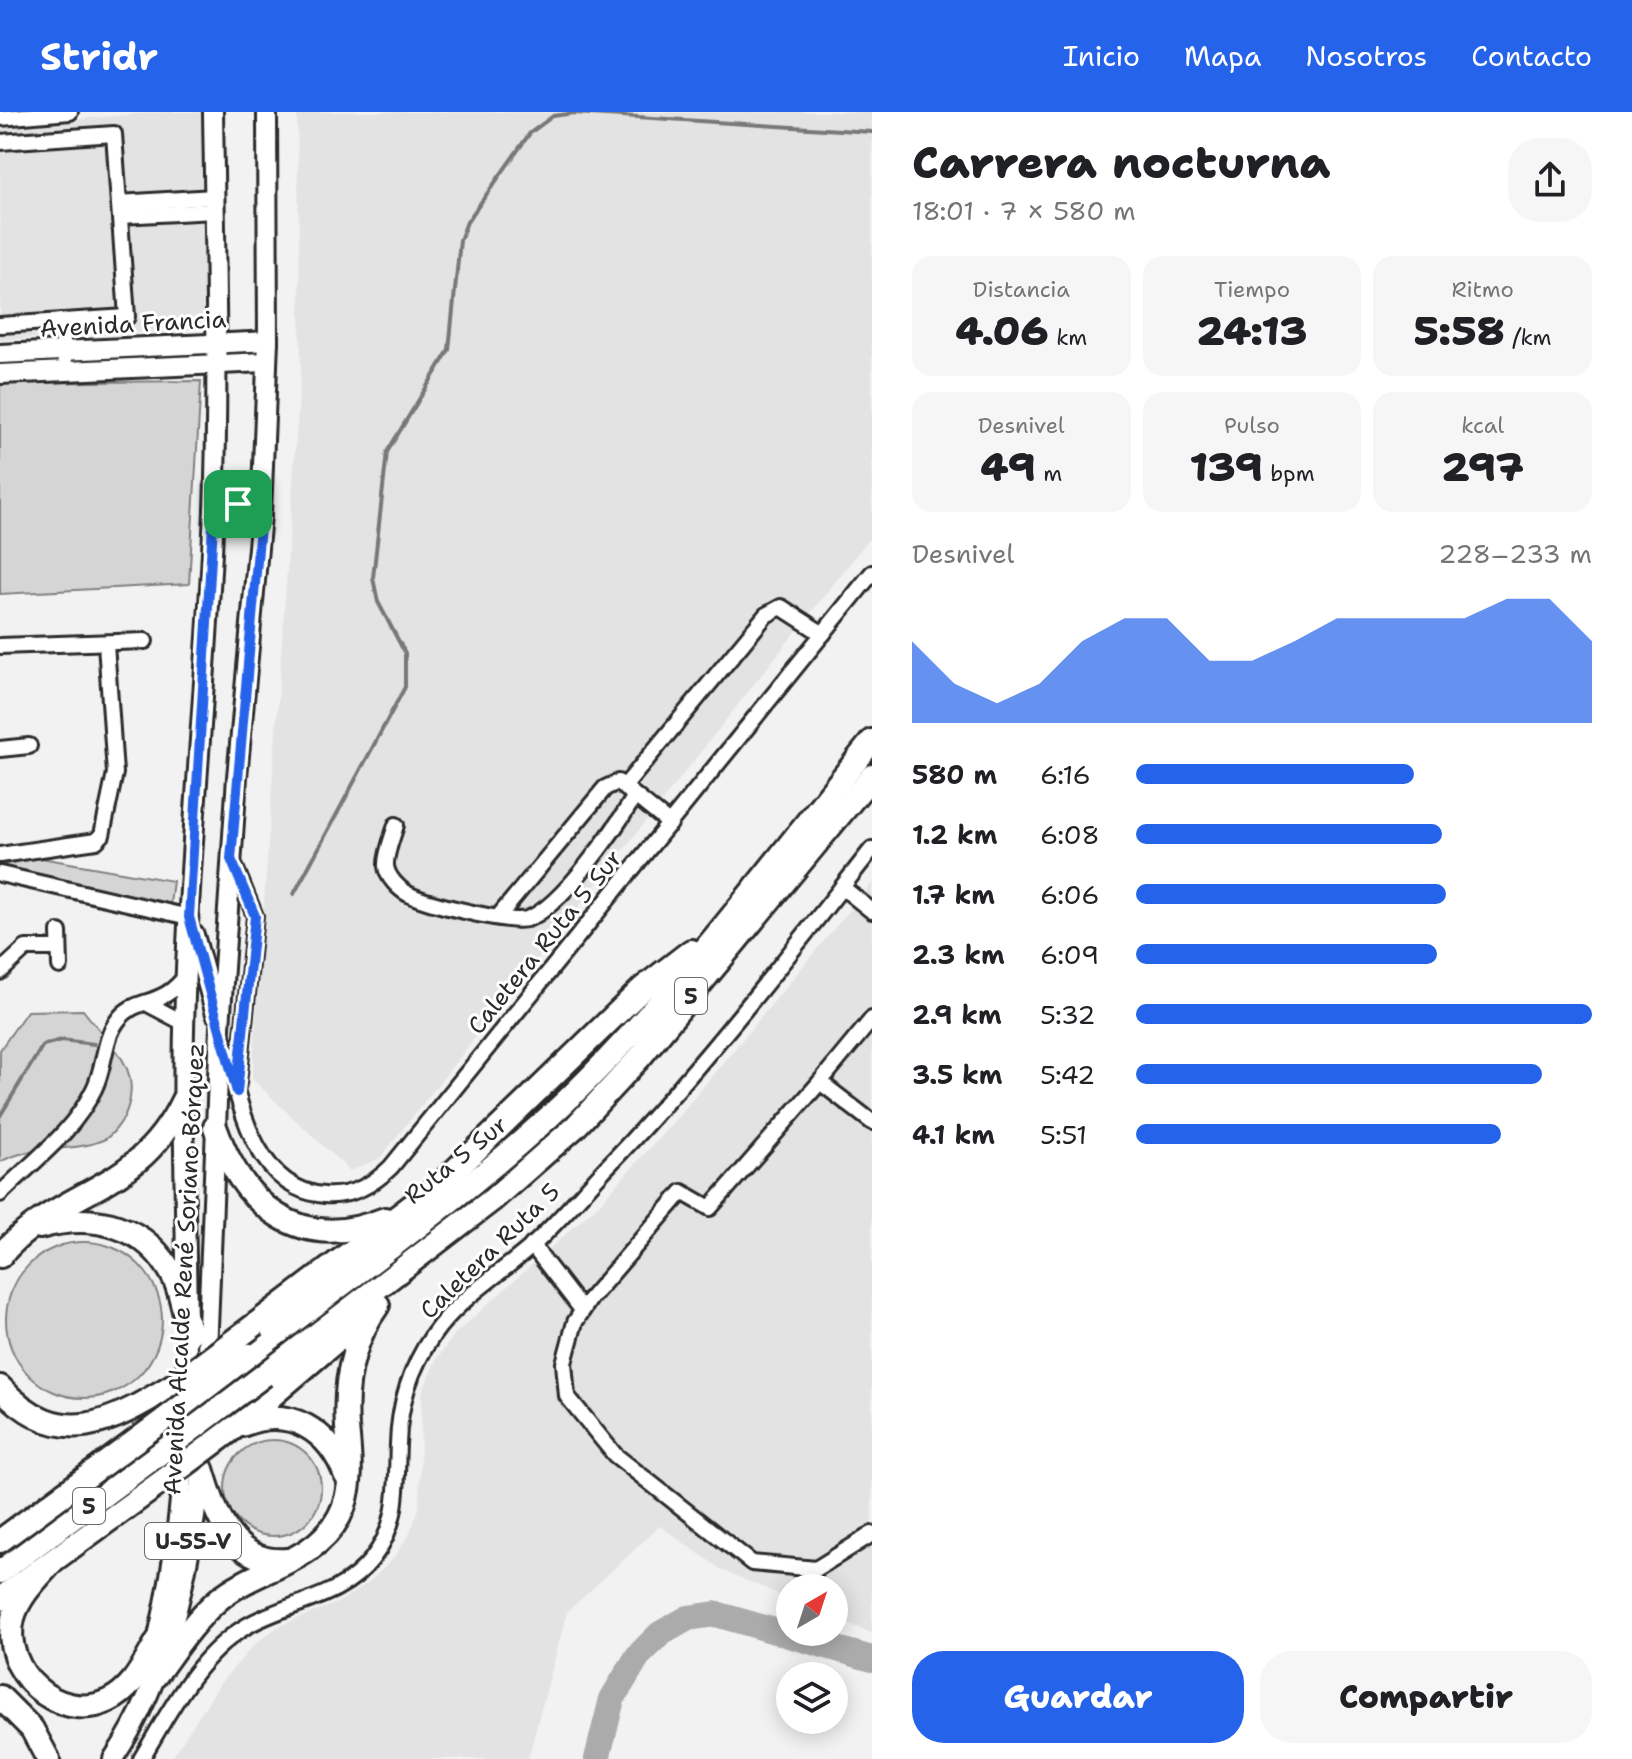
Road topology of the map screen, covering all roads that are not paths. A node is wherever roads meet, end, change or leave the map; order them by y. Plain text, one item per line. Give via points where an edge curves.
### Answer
1 (70, 112) edge
2 (213, 112) edge
3 (267, 112) edge
4 (0, 118) edge
5 (0, 142) edge
6 (214, 204) junction
7 (120, 209) junction
8 (61, 321) junction
9 (0, 325) edge
10 (268, 341) junction
11 (216, 344) junction
12 (64, 351) junction
13 (0, 354) edge
14 (267, 362) junction
15 (215, 365) junction
16 (66, 371) junction
17 (0, 374) edge
18 (214, 509) junction
19 (261, 515) junction
20 (872, 573) edge
21 (823, 634) junction
22 (145, 641) dead end
23 (106, 644) junction
24 (0, 646) edge
25 (872, 741) edge
26 (29, 746) dead end
27 (0, 749) edge
28 (872, 776) edge
29 (629, 792) junction
30 (670, 824) junction
31 (396, 825) dead end
32 (872, 849) edge
33 (0, 855) edge
34 (231, 859) junction
35 (0, 874) edge
36 (842, 887) junction
37 (872, 911) edge
38 (189, 917) junction
39 (498, 917) junction
40 (59, 932) dead end
41 (717, 934) junction
42 (59, 948) junction
43 (60, 966) dead end
44 (0, 972) edge
45 (187, 974) junction
46 (148, 1004) junction
47 (872, 1019) edge
48 (184, 1023) junction
49 (220, 1027) junction
50 (820, 1082) junction
51 (237, 1092) junction
52 (183, 1100) junction
53 (872, 1122) edge
54 (215, 1127) junction
55 (0, 1194) edge
56 (492, 1200) junction
57 (408, 1210) junction
58 (18, 1238) junction
59 (532, 1245) junction
60 (0, 1256) edge
61 (378, 1305) junction
62 (582, 1310) junction
63 (190, 1333) junction
64 (0, 1387) edge
65 (176, 1418) junction
66 (244, 1420) junction
67 (202, 1469) junction
68 (349, 1493) junction
69 (872, 1534) edge
70 (0, 1541) edge
71 (296, 1559) junction
72 (52, 1562) junction
73 (0, 1572) edge
74 (0, 1599) edge
75 (158, 1640) junction
76 (156, 1675) junction
77 (0, 1697) edge
78 (48, 1759) edge
79 (113, 1759) edge
80 (141, 1759) edge

1 - 4 street
2 - 6 main road, Avenida Alcalde René Soriano Bórquez
3 - 10 main road, Avenida Alcalde René Soriano Bórquez
5 - 7 street via 114,134
6 - 7 street
6 - 11 main road, Avenida Alcalde René Soriano Bórquez
7 - 8 street via 127,317
8 - 9 street
8 - 12 street
10 - 11 main road, Avenida Francia
10 - 14 main road, Avenida Alcalde René Soriano Bórquez
11 - 12 main road, Avenida Francia
11 - 15 main road, Avenida Alcalde René Soriano Bórquez
12 - 13 main road, Avenida Francia
12 - 16 street
14 - 15 main road, Avenida Francia
14 - 19 main road, Avenida Alcalde René Soriano Bórquez
15 - 16 main road, Avenida Francia
15 - 18 main road, Avenida Alcalde René Soriano Bórquez
16 - 17 main road, Avenida Francia
18 - 19 main road via 238,504
18 - 38 main road, Avenida Alcalde René Soriano Bórquez
19 - 34 main road, Avenida Alcalde René Soriano Bórquez
20 - 21 street, Caletera Ruta 5 Sur
21 - 29 street via 781,607 766,615
21 - 30 street, Caletera Ruta 5 Sur
22 - 23 street
23 - 24 street
23 - 33 street via 115,773 102,835 96,841
25 - 41 highway, Ruta 5 Sur / 5
26 - 27 street
28 - 56 highway, 5 via 640,1057 575,1127
29 - 30 street
29 - 39 street via 610,838 548,905 527,919
29 - 39 street via 618,782 605,788
30 - 51 street, Caletera Ruta 5 Sur via 374,1182 333,1195 307,1192 284,1180 261,1151
31 - 39 street via 386,866 392,881 408,894
32 - 36 street, Caletera Ruta 5
34 - 49 main road, Avenida Alcalde René Soriano Bórquez
34 - 51 street, Caletera Ruta 5 Sur via 255,916
35 - 38 street
36 - 37 street
36 - 59 street, Caletera Ruta 5 via 634,1139
38 - 45 main road, Avenida Alcalde René Soriano Bórquez
38 - 49 main road
40 - 42 street
41 - 57 highway via 643,988 497,1133
41 - 65 highway, Ruta 5 Sur / 5, bridge via 625,1040 534,1130
42 - 43 street
42 - 44 street via 26,948
45 - 46 street via 164,998
45 - 48 main road, Avenida Alcalde René Soriano Bórquez
46 - 48 street
46 - 55 street via 129,1009 115,1023 101,1075 79,1116
47 - 50 street
48 - 52 main road, Avenida Alcalde René Soriano Bórquez
49 - 51 street, Caletera Ruta 5 Sur
49 - 54 main road, Avenida Alcalde René Soriano Bórquez
50 - 53 street
50 - 62 street via 710,1208 682,1192
52 - 58 highway via 161,1138 133,1167
52 - 63 main road, Avenida Alcalde René Soriano Bórquez
54 - 57 highway via 251,1192 276,1216 298,1226 317,1232 348,1230
54 - 67 main road, Avenida Alcalde René Soriano Bórquez / U-55-V
56 - 61 highway
56 - 73 highway, 5, bridge
57 - 64 highway, bridge via 180,1381 123,1415 81,1426 39,1417
58 - 60 highway
58 - 63 highway via 69,1221 99,1221 127,1230 152,1247 169,1270
59 - 62 street
59 - 80 street, Caletera Ruta 5 via 449,1315 422,1352 402,1408 395,1515 375,1554 337,1590 254,1622 214,1652
61 - 66 highway
61 - 68 highway via 361,1333 350,1368
62 - 69 street via 564,1363 567,1396 577,1411 615,1455 752,1563 816,1569
63 - 65 main road, Avenida Alcalde René Soriano Bórquez
65 - 70 highway, Ruta 5 Sur / 5
65 - 75 main road, Avenida Alcalde René Soriano Bórquez / U-55-V via 177,1543
66 - 68 highway via 281,1417 309,1426 335,1452
66 - 72 highway, bridge
67 - 71 highway via 217,1515 235,1542 263,1559
67 - 76 main road, Avenida Alcalde René Soriano Bórquez / U-55-V via 184,1585
68 - 71 highway via 324,1538
71 - 76 highway via 219,1599
72 - 74 highway
72 - 75 highway via 19,1604 11,1632 18,1665 38,1690 76,1706 108,1700 137,1678
75 - 76 main road, Avenida Alcalde René Soriano Bórquez / U-55-V
76 - 79 main road, U-55-V
77 - 78 highway via 32,1729

